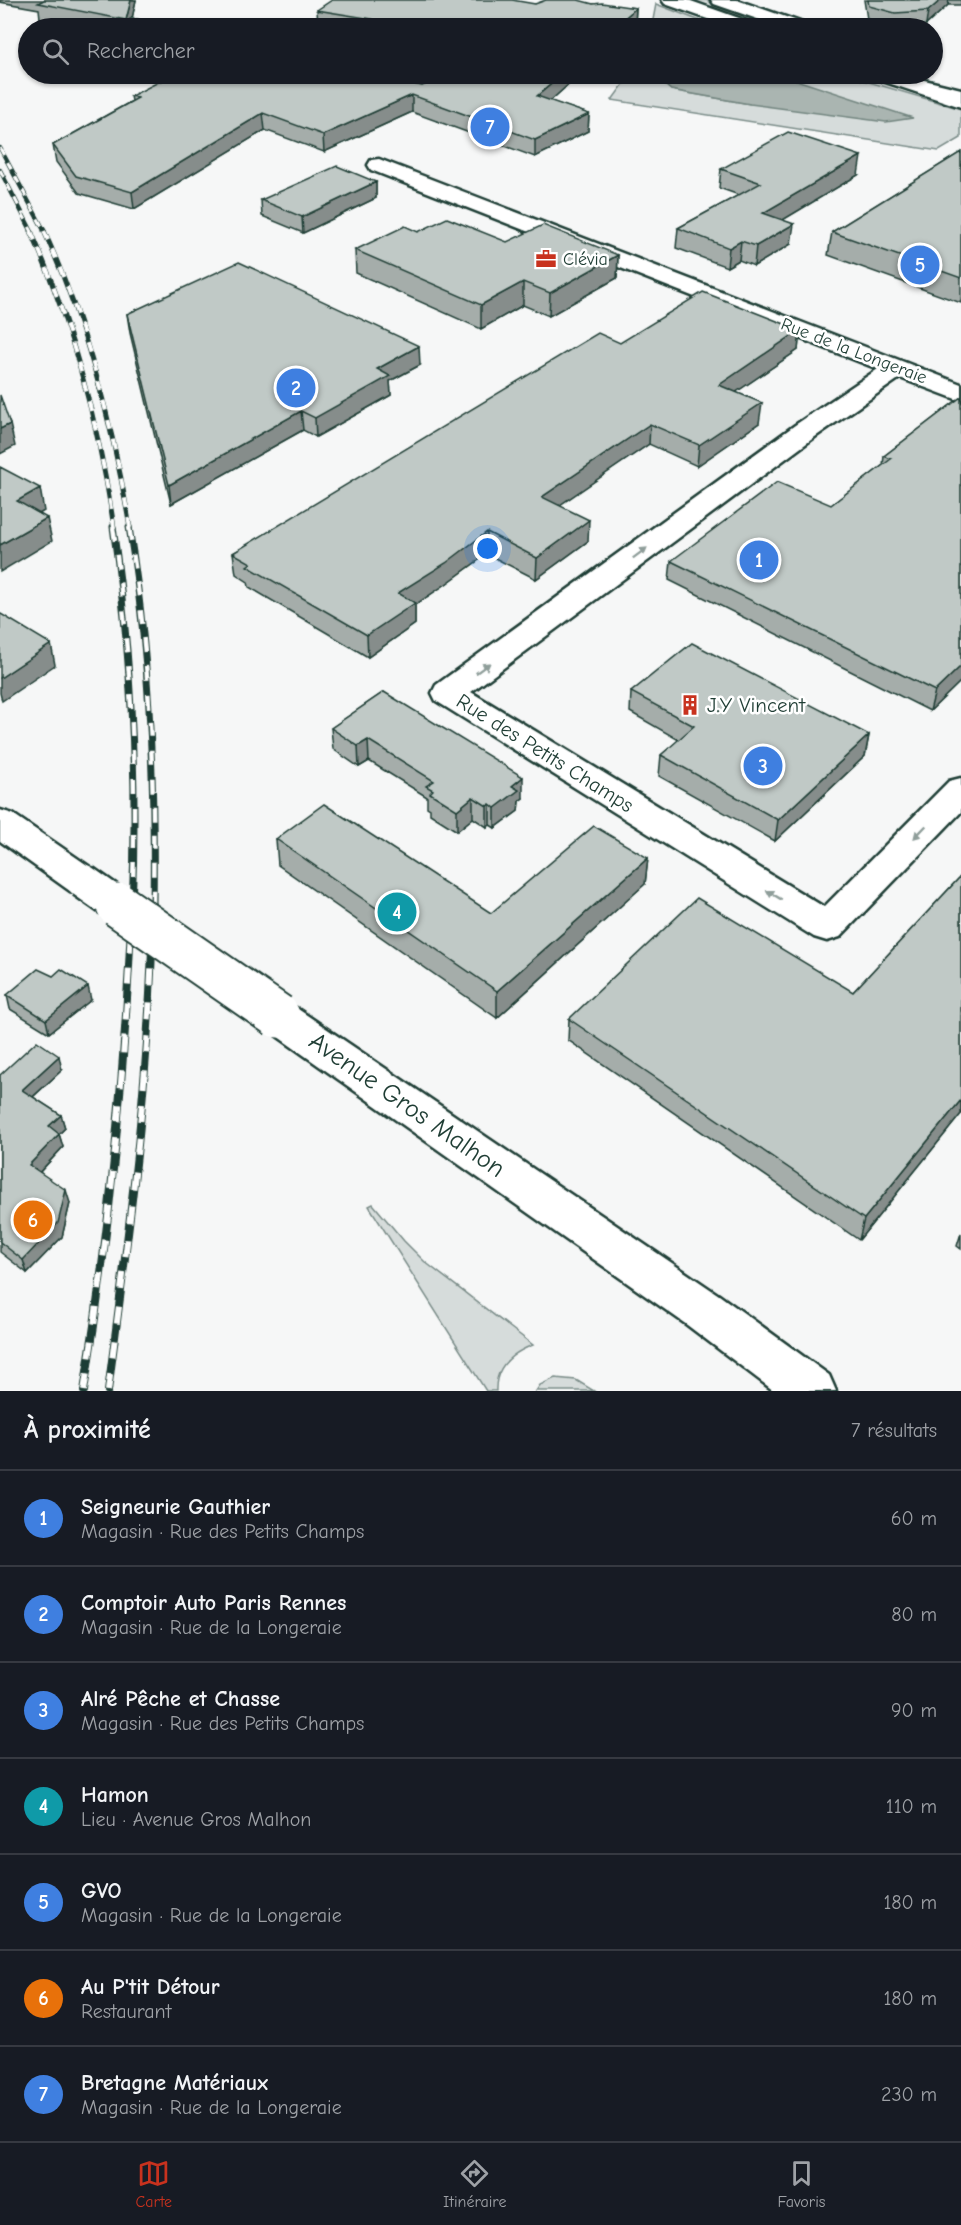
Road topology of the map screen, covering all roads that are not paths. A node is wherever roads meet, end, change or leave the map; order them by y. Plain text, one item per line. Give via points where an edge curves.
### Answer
1 (671, 0) edge
2 (720, 0) edge
3 (721, 18) edge
4 (771, 18) edge
5 (943, 76) edge
6 (961, 81) edge
7 (912, 84) edge
8 (916, 84) edge
9 (961, 95) edge
10 (961, 101) edge
11 (379, 165) dead end
12 (897, 368) junction
13 (961, 393) edge
14 (961, 790) edge
15 (0, 823) edge
16 (812, 1391) edge

1 - 3 main road
2 - 4 main road
5 - 6 main road
7 - 10 main road
8 - 9 main road
11 - 12 main road, Rue de la Longeraie
12 - 13 main road, Rue de la Longeraie
14 -> 12 main road, Rue des Petits Champs via 828,927 448,693 805,430
15 - 16 main road, Avenue Gros Malhon, bridge via 703,1310

